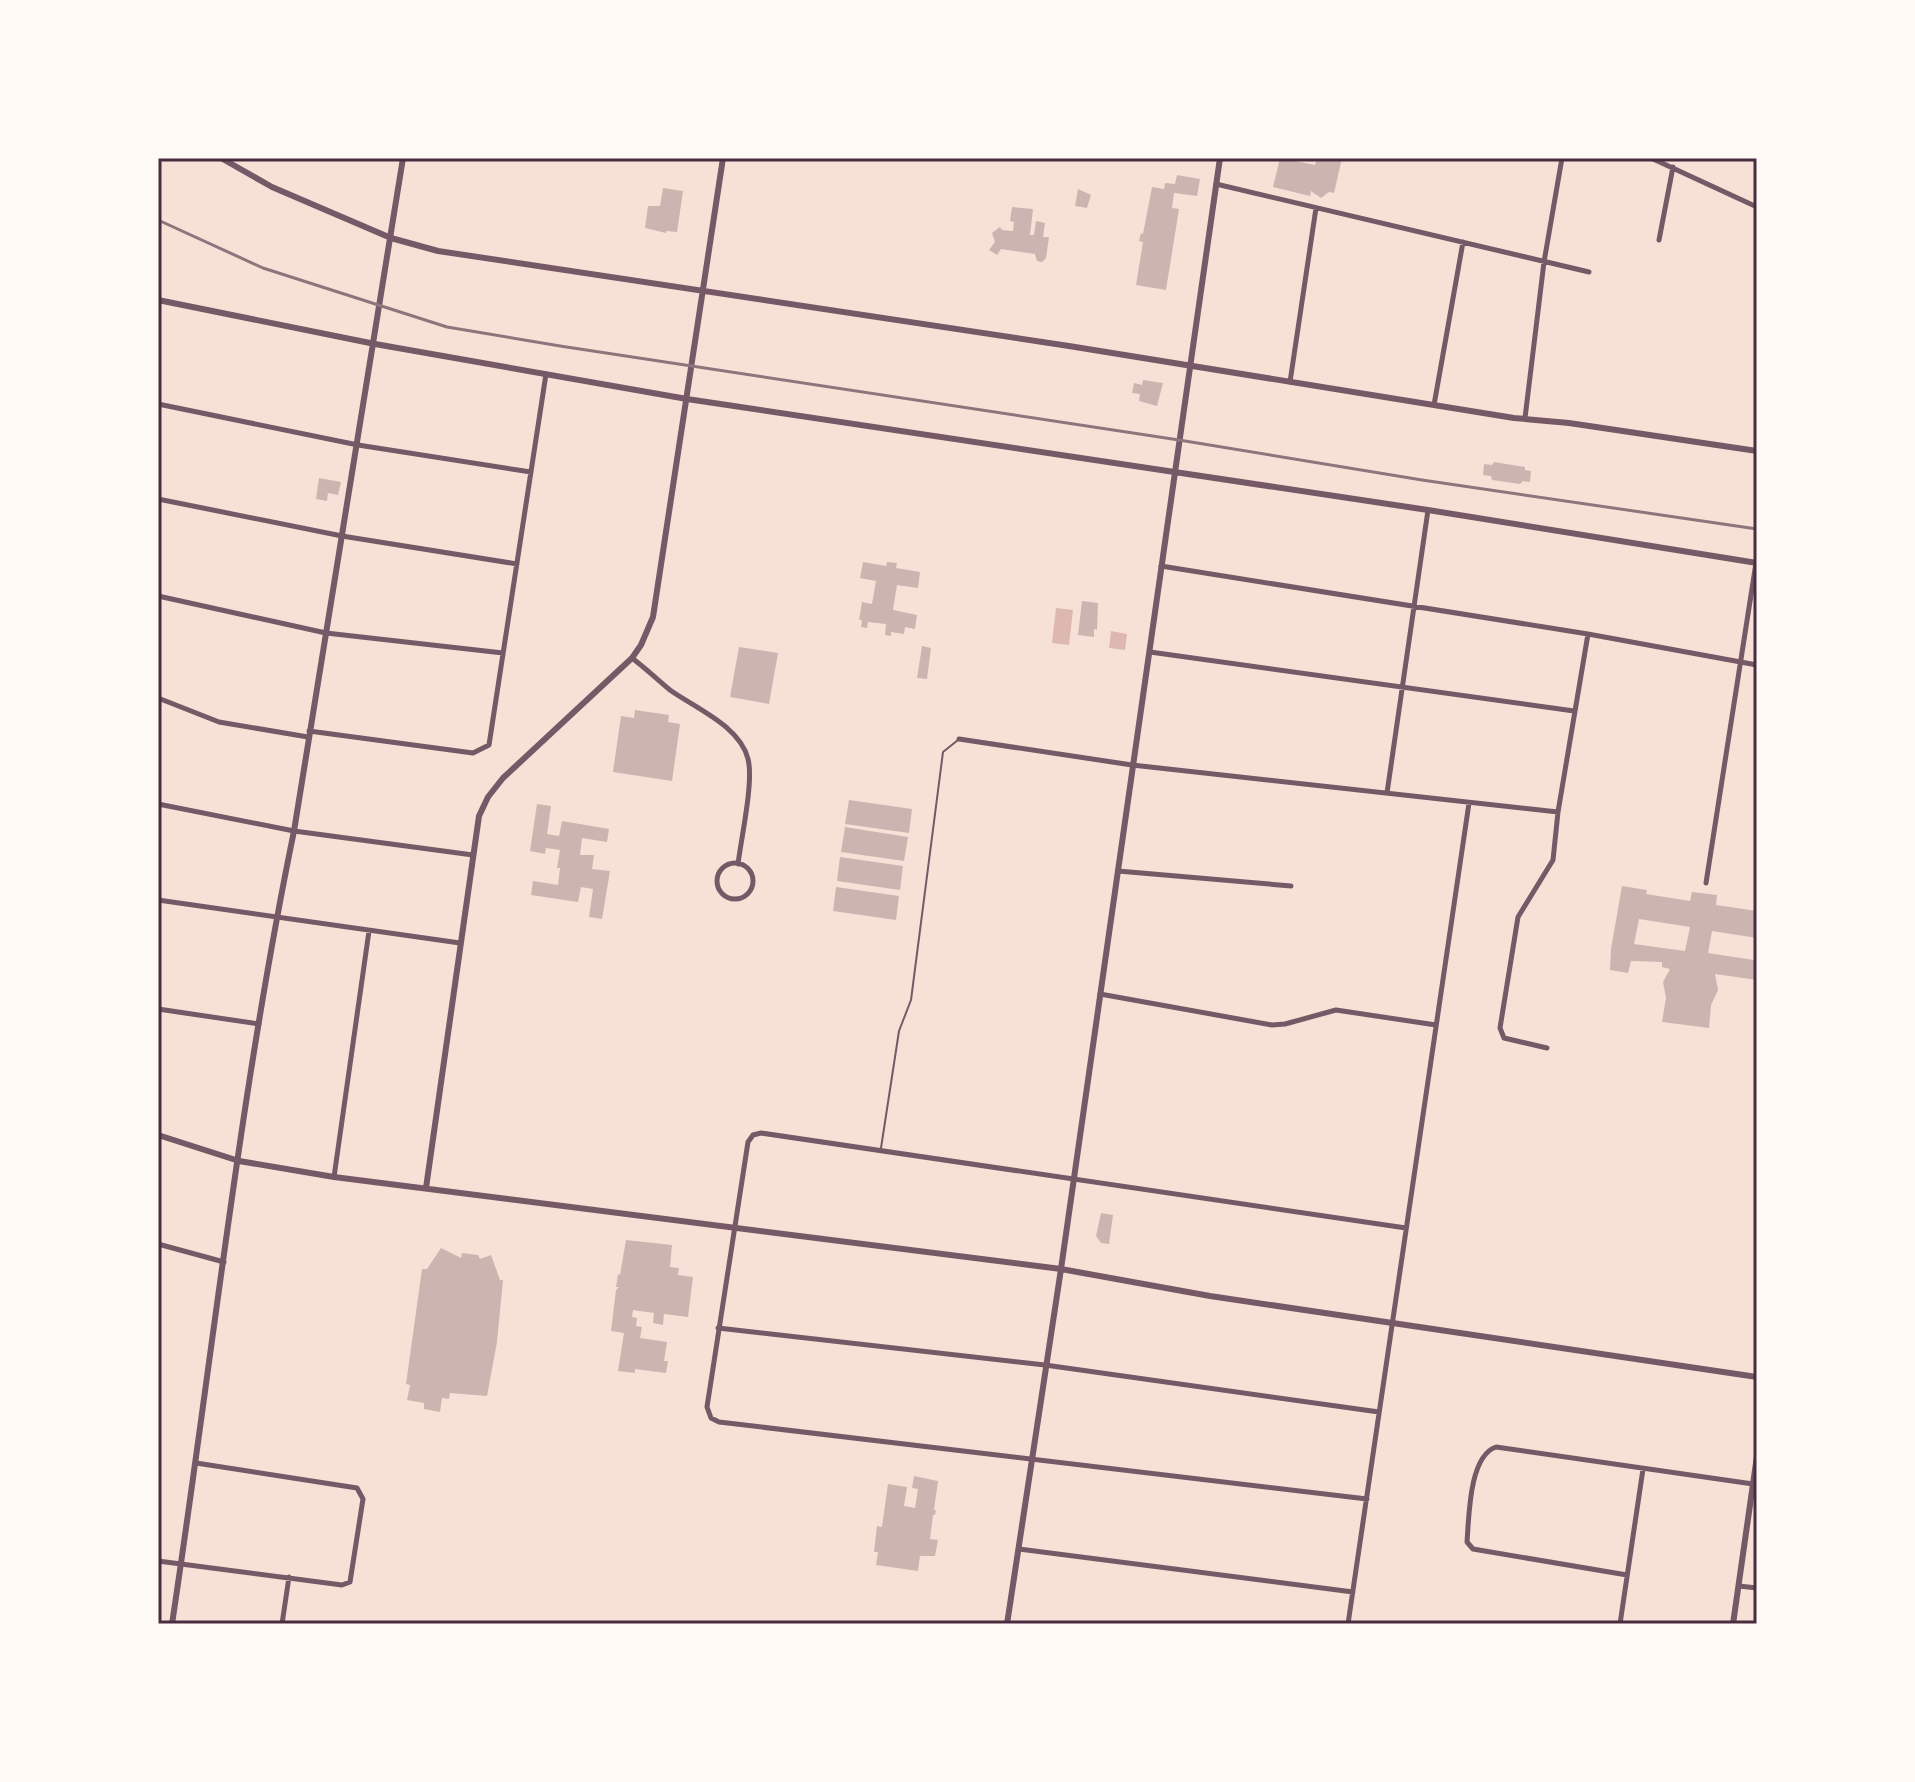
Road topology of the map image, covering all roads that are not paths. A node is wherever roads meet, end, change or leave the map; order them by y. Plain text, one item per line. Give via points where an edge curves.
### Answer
1 (221, 158) edge
2 (403, 158) edge
3 (723, 158) edge
4 (1220, 158) edge
5 (1562, 158) edge
6 (1651, 158) edge
7 (1673, 167) junction
8 (1216, 184) junction
9 (1757, 207) edge
10 (1316, 208) junction
11 (391, 238) junction
12 (1659, 240) dead end
13 (1463, 242) junction
14 (1544, 262) junction
15 (1589, 272) dead end
16 (702, 291) junction
17 (158, 300) edge
18 (375, 344) junction
19 (1190, 367) junction
20 (546, 374) junction
21 (1290, 383) junction
22 (687, 399) junction
23 (158, 404) edge
24 (1434, 405) junction
25 (1525, 418) junction
26 (358, 445) junction
27 (1757, 451) edge
28 (531, 472) junction
29 (1175, 473) junction
30 (158, 499) edge
31 (1428, 510) junction
32 (342, 536) junction
33 (1757, 563) edge
34 (517, 564) junction
35 (1161, 566) junction
36 (158, 596) edge
37 (1414, 607) junction
38 (326, 633) junction
39 (1588, 634) junction
40 (1150, 652) junction
41 (503, 653) junction
42 (632, 658) junction
43 (1741, 662) junction
44 (1757, 665) edge
45 (1402, 688) junction
46 (158, 698) edge
47 (1574, 711) junction
48 (308, 734) junction
49 (959, 739) joint
50 (1132, 765) junction
51 (1387, 793) junction
52 (1469, 803) junction
53 (158, 804) edge
54 (1558, 812) junction
55 (294, 831) junction
56 (473, 855) junction
57 (738, 864) junction
58 (1118, 871) junction
59 (1706, 883) dead end
60 (1291, 886) dead end
61 (158, 900) edge
62 (277, 917) junction
63 (369, 931) junction
64 (460, 943) junction
65 (1100, 994) junction
66 (158, 1009) edge
67 (259, 1024) junction
68 (1436, 1025) junction
69 (1547, 1048) dead end
70 (158, 1135) edge
71 (880, 1151) junction
72 (239, 1161) junction
73 (334, 1177) junction
74 (1074, 1179) junction
75 (426, 1188) junction
76 (734, 1228) junction
77 (1406, 1228) junction
78 (158, 1244) edge
79 (225, 1262) junction
80 (1061, 1269) junction
81 (1393, 1322) junction
82 (718, 1328) junction
83 (1045, 1365) junction
84 (1757, 1377) edge
85 (1379, 1412) junction
86 (1757, 1456) edge
87 (1031, 1460) junction
88 (196, 1463) junction
89 (1643, 1469) junction
90 (1753, 1484) junction
91 (1367, 1499) junction
92 (1019, 1549) junction
93 (158, 1561) edge
94 (181, 1562) junction
95 (1627, 1575) junction
96 (289, 1577) junction
97 (1739, 1586) junction
98 (1757, 1588) edge
99 (1353, 1592) junction
100 (172, 1624) edge
101 (282, 1624) edge
102 (1007, 1624) edge
103 (1348, 1624) edge
104 (1620, 1624) edge
105 (1733, 1624) edge

1 - 11 street via 272,187
2 - 11 street
3 - 16 street
4 - 8 street
5 - 14 street
6 - 7 street
7 - 9 street
7 - 12 street
8 - 10 street
8 - 19 street
10 - 13 street
10 - 21 street
11 - 16 street via 438,251
11 - 18 street
13 - 14 street
13 - 24 street
14 - 15 street
14 - 25 street
16 - 19 street
16 - 22 street
17 - 18 street
18 - 20 street
18 - 26 street
19 - 21 street
19 - 29 street
20 - 22 street
20 - 28 street
21 - 24 street
22 - 29 street
22 - 42 street via 653,617
23 - 26 street
24 - 25 street
25 - 27 street
26 - 28 street
26 - 32 street
28 - 34 street
29 - 31 street
29 - 35 street
30 - 32 street
31 - 33 street
31 - 37 street
32 - 34 street
32 - 38 street
33 - 43 street
34 - 41 street
35 - 37 street
35 - 40 street
36 - 38 street
37 - 39 street
37 - 45 street
38 - 41 street
38 - 48 street
39 - 43 street
39 - 47 street
40 - 45 street
40 - 50 street
41 - 48 street via 489,745 473,753
42 - 56 street via 503,778 479,816
42 - 57 street via 734,735 745,750 750,770
43 - 44 street
43 - 59 street
45 - 47 street
45 - 51 street
46 - 48 street via 219,722
47 - 54 street
48 - 55 street
49 - 50 street
49 - 71 lane via 943,752 911,1000 899,1031
50 - 51 street
50 - 58 street
51 - 52 street
52 - 54 street
52 - 68 street
53 - 55 street
54 - 69 street via 1553,860 1518,917 1500,1028 1504,1038
55 - 56 street
55 - 62 street
56 - 64 street
57 - 57 street via 727,865 717,878 722,894 732,899 744,897 751,887 748,870
58 - 60 street
58 - 65 street
61 - 62 street
62 - 63 street
62 - 67 street
63 - 64 street
63 - 73 street
64 - 75 street
65 - 68 street via 1272,1025 1336,1010
65 - 74 street
66 - 67 street
67 - 72 street
68 - 77 street
70 - 72 street
71 - 74 street
71 - 76 street via 753,1135
72 - 73 street
72 - 79 street
73 - 75 street
74 - 77 street
74 - 80 street
75 - 76 street
76 - 80 street
76 - 82 street
77 - 81 street
78 - 79 street
79 - 88 street
80 - 81 street
80 - 83 street
81 - 84 street
81 - 85 street
82 - 83 street
82 - 87 street via 707,1407 719,1422
83 - 85 street
83 - 87 street
85 - 91 street
86 - 90 street
87 - 91 street
87 - 92 street
88 - 94 street
88 - 96 street via 357,1488 363,1499 347,1584
89 - 90 street
89 - 95 street
89 - 95 street via 1496,1447 1481,1456 1471,1492 1467,1542 1473,1549
90 - 97 street
91 - 99 street
92 - 99 street
92 - 102 street
93 - 94 street
94 - 96 street
94 - 100 street
95 - 104 street
96 - 101 street
97 - 98 street
97 - 105 street
99 - 103 street

